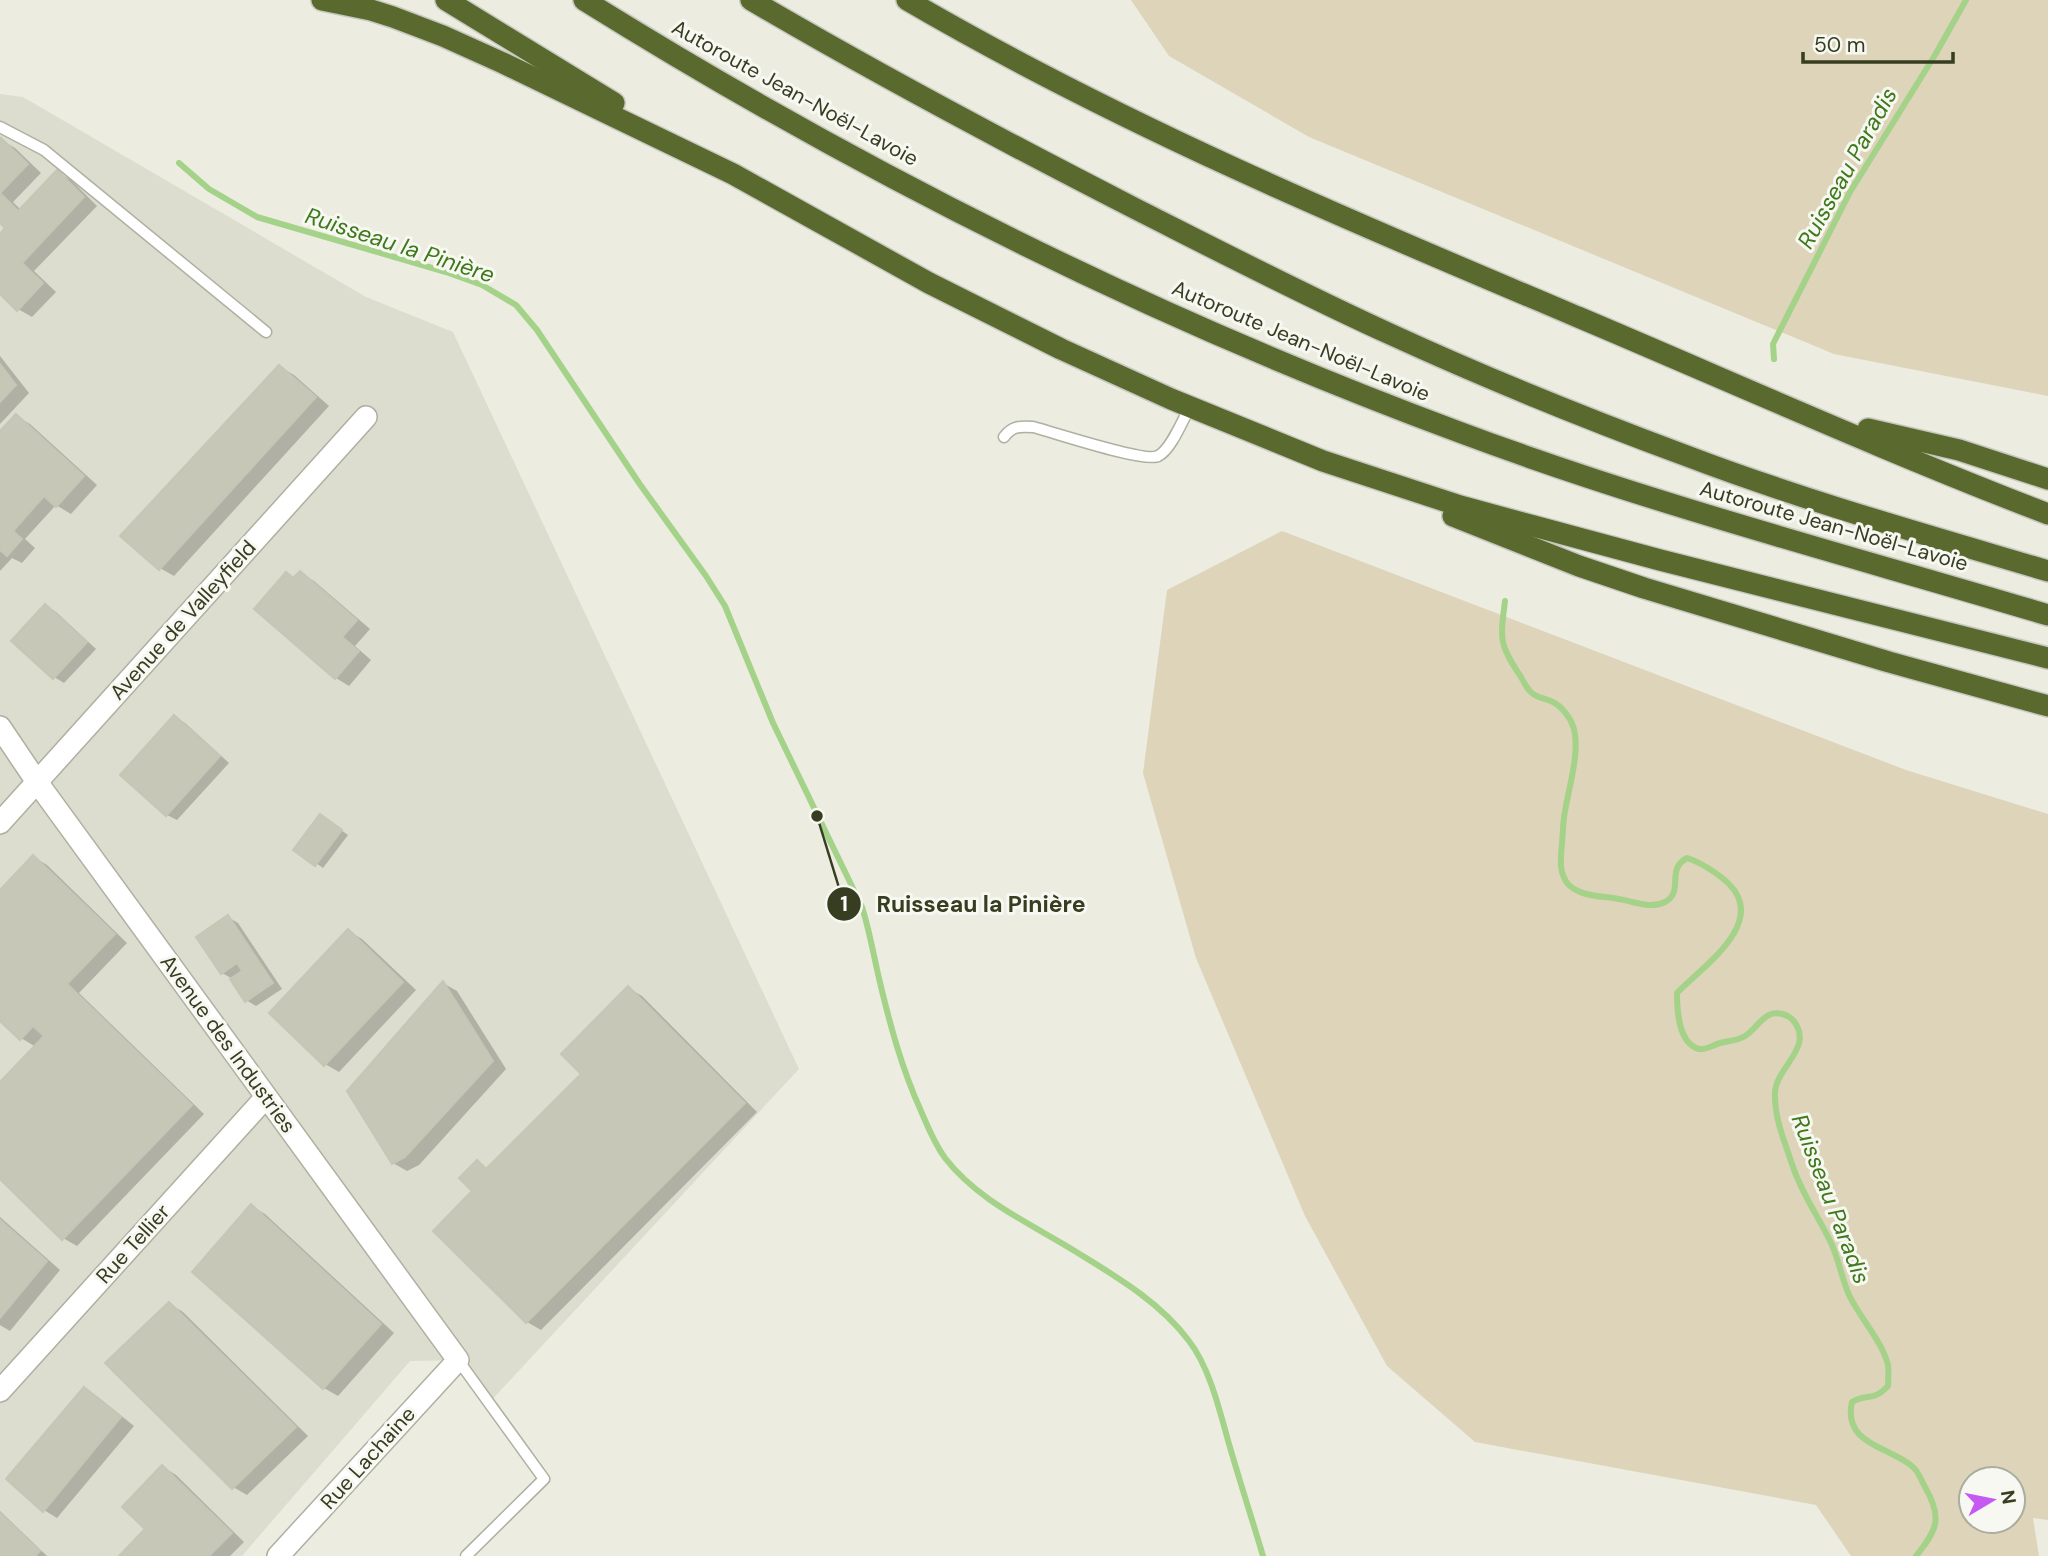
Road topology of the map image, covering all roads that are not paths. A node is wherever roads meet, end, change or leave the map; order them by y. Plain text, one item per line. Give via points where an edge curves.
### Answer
1 (322, 0) edge
2 (446, 0) edge
3 (583, 0) edge
4 (751, 0) edge
5 (907, 0) edge
6 (0, 127) edge
7 (733, 174) junction
8 (266, 332) dead end
9 (1190, 407) junction
10 (1808, 415) junction
11 (366, 417) dead end
12 (1004, 437) dead end
13 (1323, 461) junction
14 (2048, 479) edge
15 (2048, 514) edge
16 (2048, 571) edge
17 (2048, 615) edge
18 (2048, 658) edge
19 (2048, 706) edge
20 (0, 727) edge
21 (37, 782) junction
22 (0, 823) edge
23 (266, 1097) junction
24 (458, 1360) junction
25 (0, 1391) edge
26 (278, 1556) edge
27 (466, 1556) edge

1 - 7 highway via 371,10 443,36
2 - 7 highway
3 - 17 highway, Autoroute Jean-Noël-Lavoie via 779,115 958,211 1274,360 1573,472
4 - 16 highway, Autoroute Jean-Noël-Lavoie via 988,133 1277,280 1441,357 1691,458
5 - 10 highway via 1087,97 1234,168
6 - 8 lane via 44,150
7 - 9 highway via 929,283
9 - 12 lane via 1170,444 1155,458 1033,427 1012,428
9 - 13 highway
10 - 14 highway via 1959,450
10 - 15 highway
11 - 21 street, Avenue de Valleyfield
13 - 18 highway via 1460,506
13 - 19 highway via 1360,480 1579,566
20 - 21 street, Avenue des Industries
21 - 22 street, Avenue de Valleyfield
21 - 23 street, Avenue des Industries
23 - 24 street, Avenue des Industries
23 - 25 street, Rue Tellier
24 - 26 street, Rue Lachaine
24 - 27 lane via 544,1479

